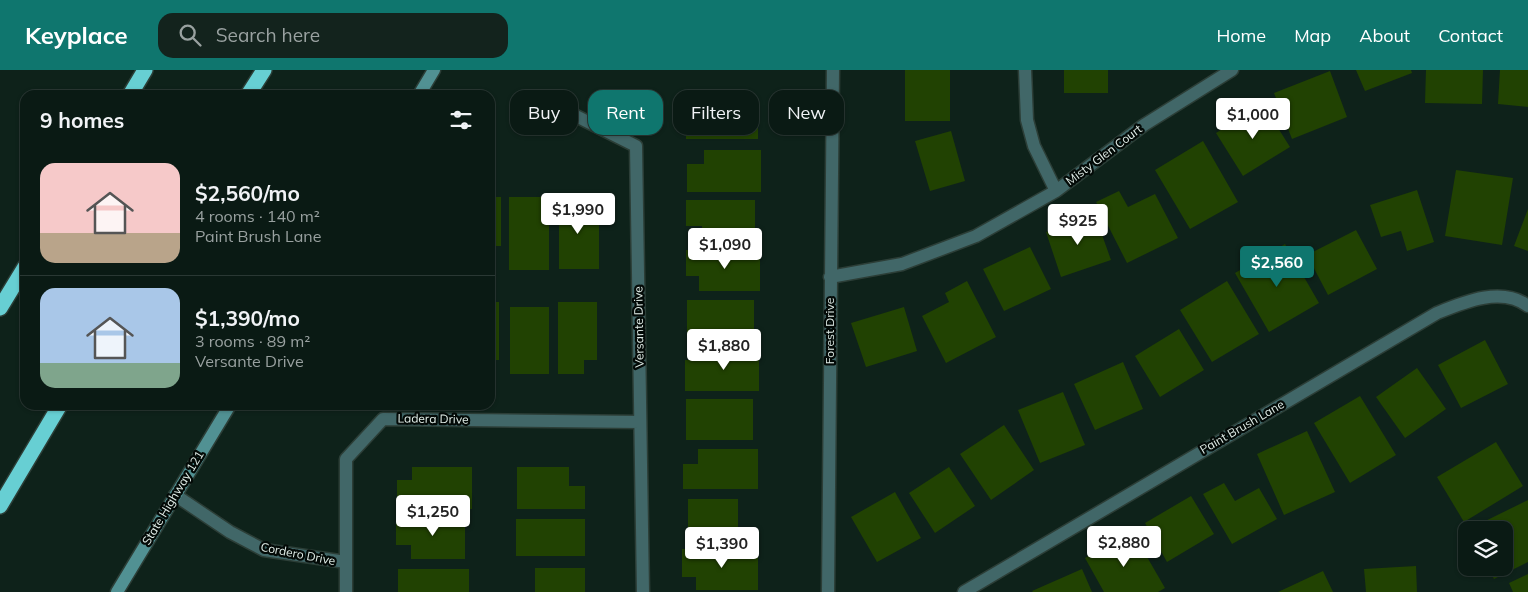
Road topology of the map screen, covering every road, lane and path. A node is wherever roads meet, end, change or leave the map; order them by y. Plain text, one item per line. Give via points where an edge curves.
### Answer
1 (145, 70) edge
2 (264, 70) edge
3 (434, 70) edge
4 (833, 70) edge
5 (1025, 70) edge
6 (1232, 70) edge
7 (133, 90) edge
8 (251, 90) edge
9 (422, 90) edge
10 (578, 117) edge
11 (1056, 191) junction
12 (20, 275) edge
13 (830, 277) junction
14 (1528, 306) edge
15 (0, 308) edge
16 (57, 410) edge
17 (227, 410) edge
18 (640, 422) junction
19 (175, 495) junction
20 (0, 506) edge
21 (346, 562) junction
22 (117, 592) edge
23 (346, 592) edge
24 (643, 592) edge
25 (828, 592) edge
26 (964, 592) edge

1 - 7 highway
2 - 8 highway
3 - 9 main road
4 - 13 street, Forest Drive
5 - 11 street via 1028,120 1034,146
6 - 11 street, Misty Glen Court via 1144,125
10 - 18 street, Versante Drive via 636,146
11 - 13 street, Misty Glen Court via 976,236 927,256 902,264
12 - 15 highway
13 - 25 street, Forest Drive
14 - 26 street, Paint Brush Lane via 1519,299 1506,297 1472,299 1437,313
16 - 20 highway
17 - 19 main road, State Highway 121
18 - 21 street, Ladera Drive via 383,419 346,459
18 - 24 street, Versante Drive
19 - 21 street, Cordero Drive via 230,532 264,550
19 - 22 main road, State Highway 121
21 - 23 street, Ladera Drive

